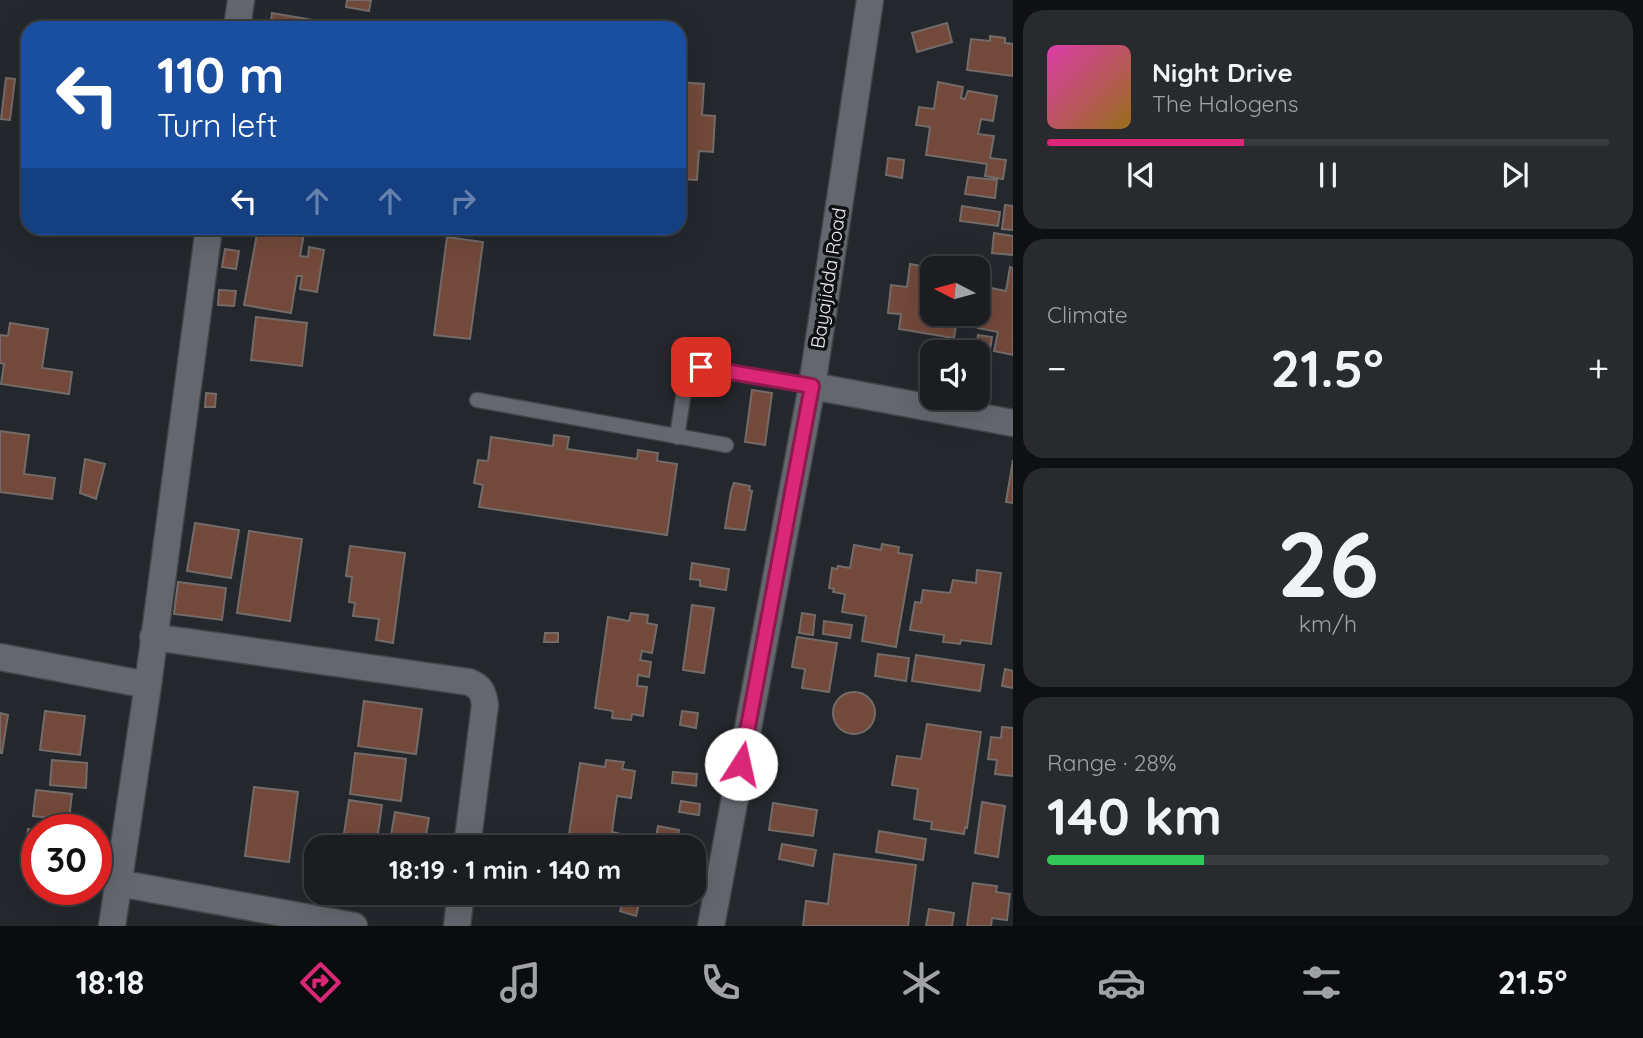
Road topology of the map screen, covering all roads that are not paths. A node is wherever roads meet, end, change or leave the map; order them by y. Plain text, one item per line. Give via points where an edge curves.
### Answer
1 (240, 0) edge
2 (870, 0) edge
3 (238, 21) edge
4 (208, 235) edge
5 (812, 386) junction
6 (477, 400) dead end
7 (1013, 423) edge
8 (677, 437) junction
9 (726, 445) dead end
10 (153, 637) junction
11 (0, 657) edge
12 (148, 685) junction
13 (469, 835) edge
14 (118, 883) junction
15 (459, 905) edge
16 (112, 926) edge
17 (354, 926) edge
18 (457, 926) edge
19 (711, 926) edge

1 - 3 street
2 - 5 street, Bayajidda Road
4 - 10 street
5 - 7 street
5 - 8 lane via 695,368 685,384
5 - 19 street, Bayajidda Road
6 - 8 lane
8 - 9 lane
10 - 12 street
10 - 13 street via 478,686 485,705
11 - 12 street
12 - 14 street
14 - 16 street
14 - 17 street
15 - 18 street

